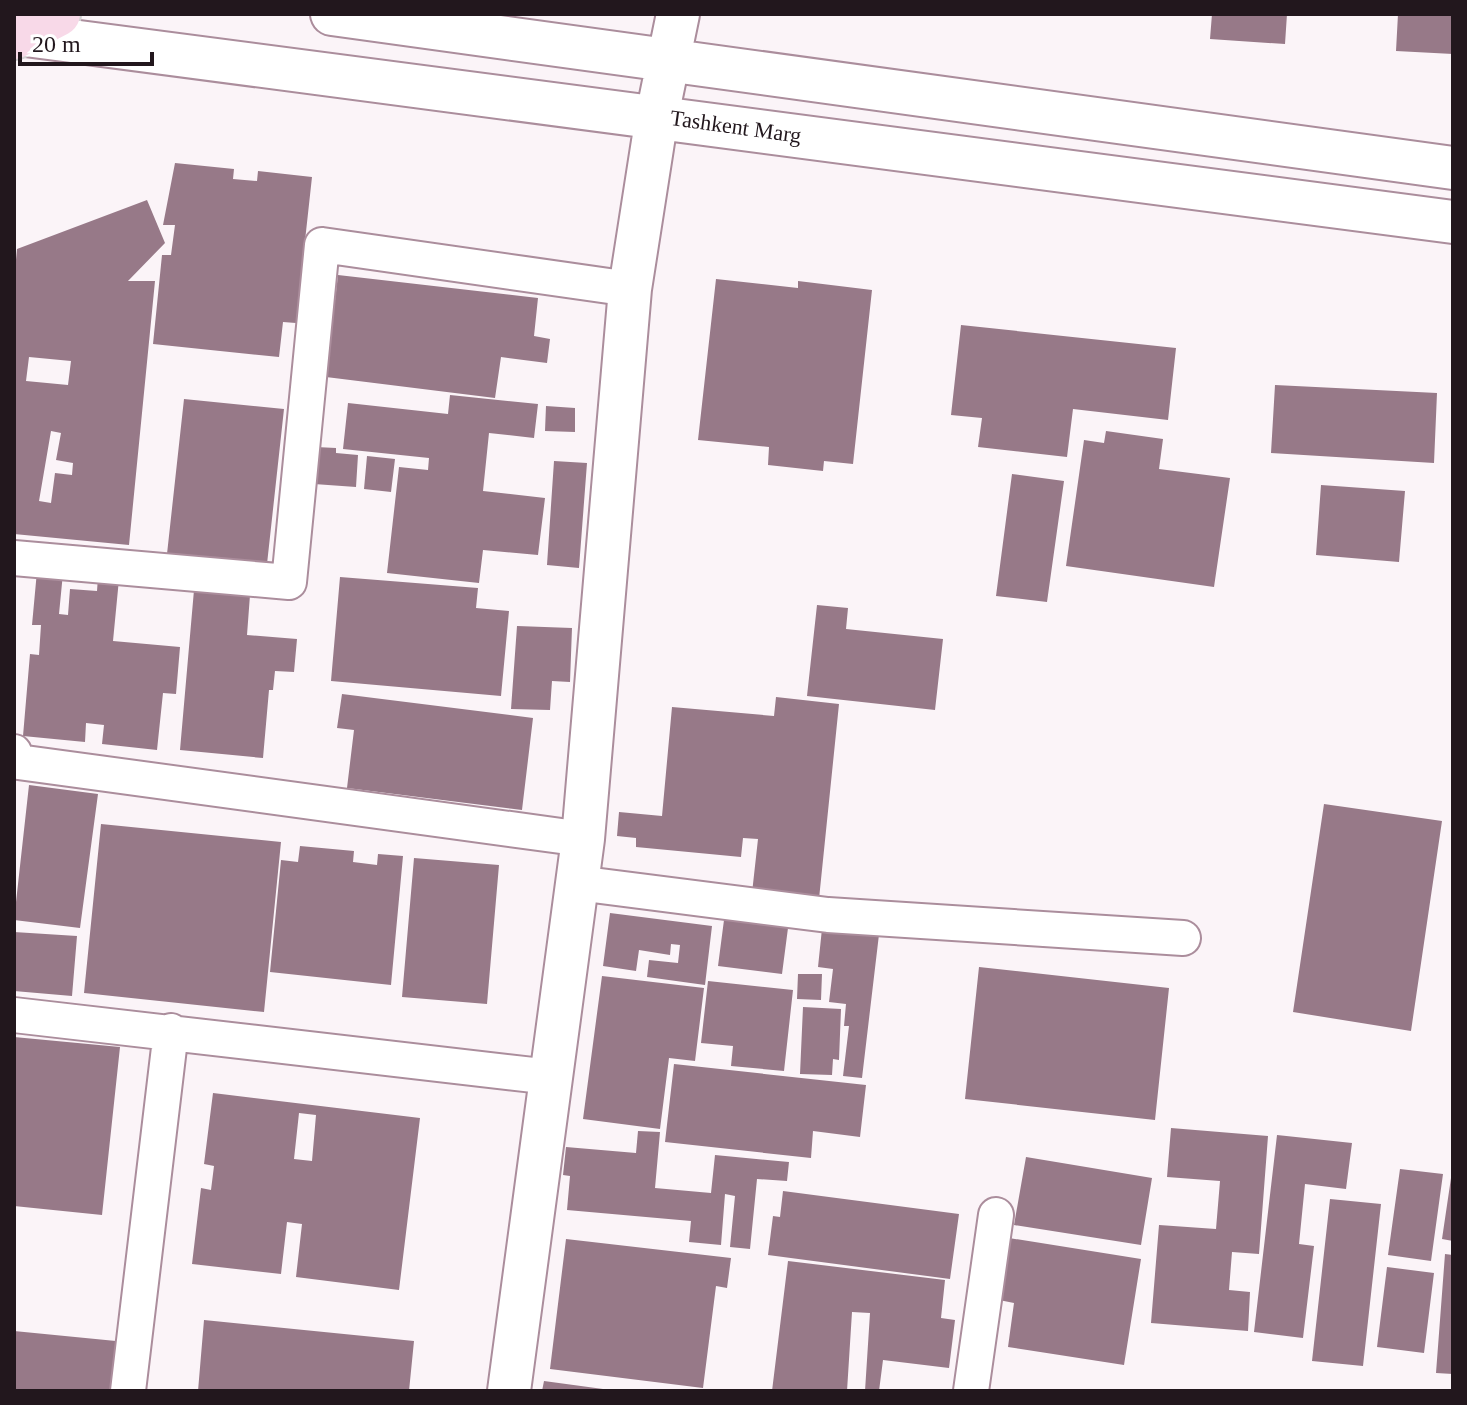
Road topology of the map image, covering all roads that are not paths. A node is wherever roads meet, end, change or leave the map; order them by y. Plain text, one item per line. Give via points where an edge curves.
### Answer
1 (58, 14) edge
2 (332, 14) edge
3 (678, 14) edge
4 (16, 35) edge
5 (670, 61) junction
6 (657, 116) junction
7 (1453, 168) edge
8 (1453, 222) edge
9 (630, 289) junction
10 (14, 558) edge
11 (14, 752) edge
12 (583, 839) junction
13 (577, 883) junction
14 (1183, 938) dead end
15 (14, 1015) edge
16 (171, 1031) junction
17 (551, 1077) junction
18 (996, 1215) dead end
19 (128, 1391) edge
20 (509, 1391) edge
21 (971, 1391) edge

1 - 4 main road
2 - 5 street
3 - 5 street
4 - 6 street, Tashkent Marg
5 - 6 street
5 - 7 street
6 - 8 street, Tashkent Marg
6 - 9 street
9 - 10 street via 322,245 289,582
9 - 12 street
11 - 12 street via 18,762
12 - 13 street
13 - 14 street via 828,915
13 - 17 street
15 - 16 street
16 - 17 street
16 - 19 street
17 - 20 street
18 - 21 street

